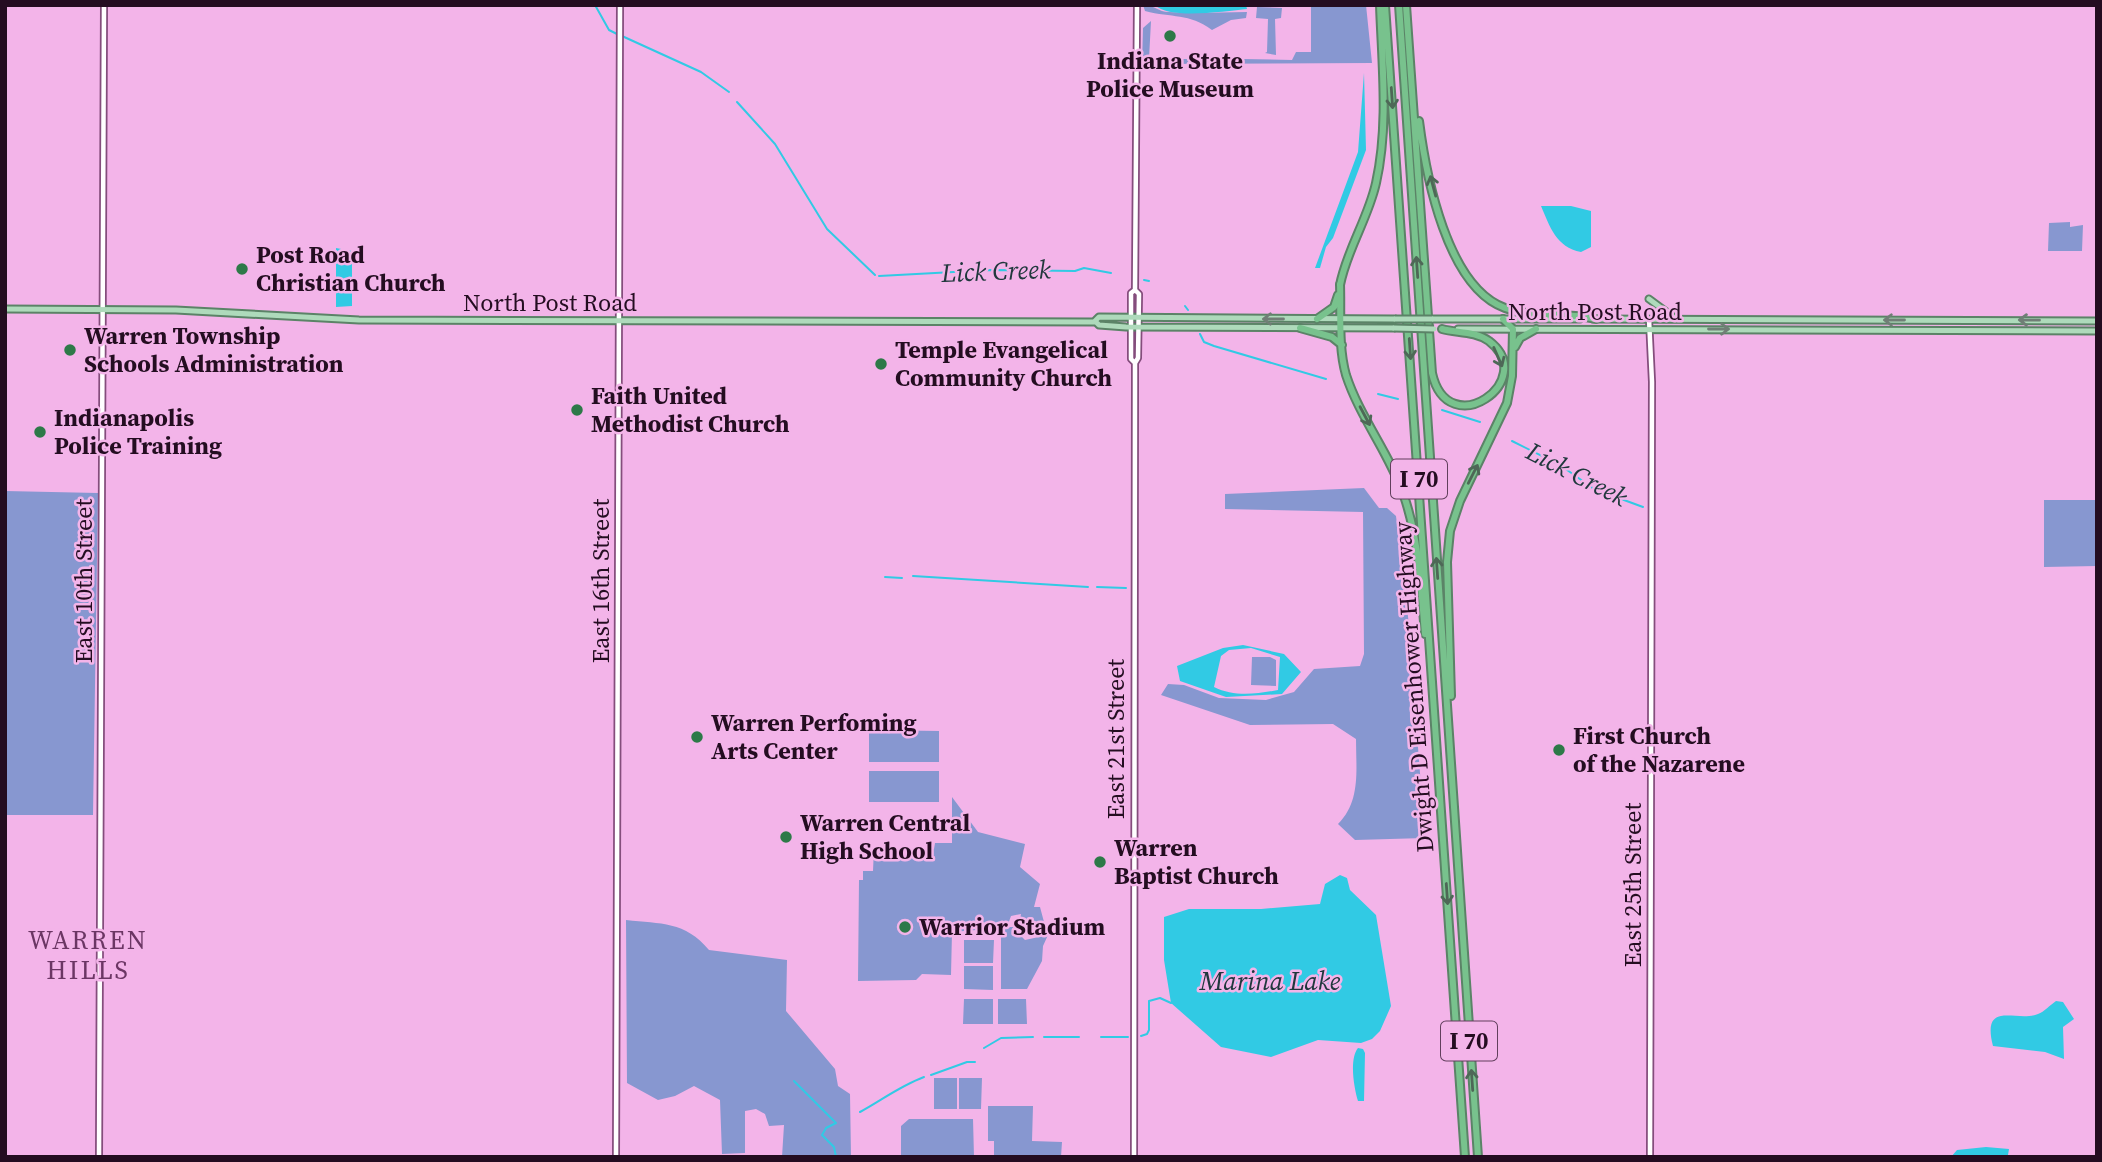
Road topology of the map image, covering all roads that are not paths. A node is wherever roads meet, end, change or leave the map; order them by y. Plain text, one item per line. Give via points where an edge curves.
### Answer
1 (104, 5) edge
2 (620, 5) edge
3 (1137, 5) edge
4 (1382, 5) edge
5 (1399, 5) edge
6 (1406, 5) edge
7 (1410, 48) junction
8 (1340, 284) junction
9 (1649, 299) dead end
10 (5, 309) edge
11 (103, 309) junction
12 (1179, 317) junction
13 (1135, 318) junction
14 (1317, 319) junction
15 (1342, 319) junction
16 (1503, 319) junction
17 (1595, 319) junction
18 (1649, 319) junction
19 (1676, 319) junction
20 (619, 320) junction
21 (2097, 321) edge
22 (1096, 322) junction
23 (1135, 327) junction
24 (1181, 327) junction
25 (1300, 328) junction
26 (1342, 328) junction
27 (1438, 329) junction
28 (1513, 329) junction
29 (1536, 329) junction
30 (1651, 329) junction
31 (2097, 331) edge
32 (1342, 345) junction
33 (1513, 359) junction
34 (1437, 742) junction
35 (1453, 782) junction
36 (99, 1157) edge
37 (617, 1157) edge
38 (1134, 1157) edge
39 (1465, 1157) edge
40 (1478, 1157) edge
41 (1650, 1157) edge

1 - 11 main road, East 10th Street
2 - 20 main road, East 16th Street
3 - 13 main road, East 21st Street via 1135,290 1139,294
4 - 8 highway via 1382,159
4 -> 34 highway, Dwight D Eisenhower Highway / I 70
35 -> 5 highway, Dwight D Eisenhower Highway / I 70
6 - 7 highway
17 -> 7 highway via 1506,309 1485,297 1464,275 1427,166
27 -> 7 highway via 1482,337 1497,350 1503,376 1497,390 1483,402 1464,405 1448,399 1432,373
8 - 14 highway via 1334,307
8 - 15 highway
9 - 19 main road
10 - 11 main road, North Post Road
11 - 20 main road, North Post Road via 359,320
11 - 36 main road, East 10th Street
12 - 13 main road, North Post Road
14 -> 12 main road, North Post Road
12 - 24 main road
13 - 22 main road, North Post Road via 1099,317
13 - 23 main road, East 21st Street
14 - 15 main road, North Post Road
15 - 16 main road, North Post Road, bridge
15 - 26 highway
16 - 17 main road, North Post Road
16 - 28 highway
17 - 18 main road, North Post Road
18 - 19 main road, North Post Road
18 - 30 main road, East 25th Street
21 -> 19 main road, North Post Road
20 - 22 main road, North Post Road
20 - 37 main road, East 16th Street
22 - 23 main road, North Post Road via 1099,326
23 - 24 main road, North Post Road
23 - 38 main road, East 21st Street
24 - 25 main road, North Post Road
25 - 26 main road, North Post Road
25 - 32 highway via 1332,337
26 - 27 main road, North Post Road, bridge
26 - 32 highway
27 - 28 main road, North Post Road
28 - 29 main road, North Post Road
28 - 33 highway
29 - 30 main road, North Post Road
29 - 33 highway via 1520,338
30 -> 31 main road, North Post Road
30 - 41 main road, East 25th Street
32 -> 34 highway via 1353,392 1393,468 1410,517
35 -> 33 highway via 1448,543 1460,501 1506,406
34 -> 39 highway, Dwight D Eisenhower Highway / I 70
40 -> 35 highway, Dwight D Eisenhower Highway / I 70

